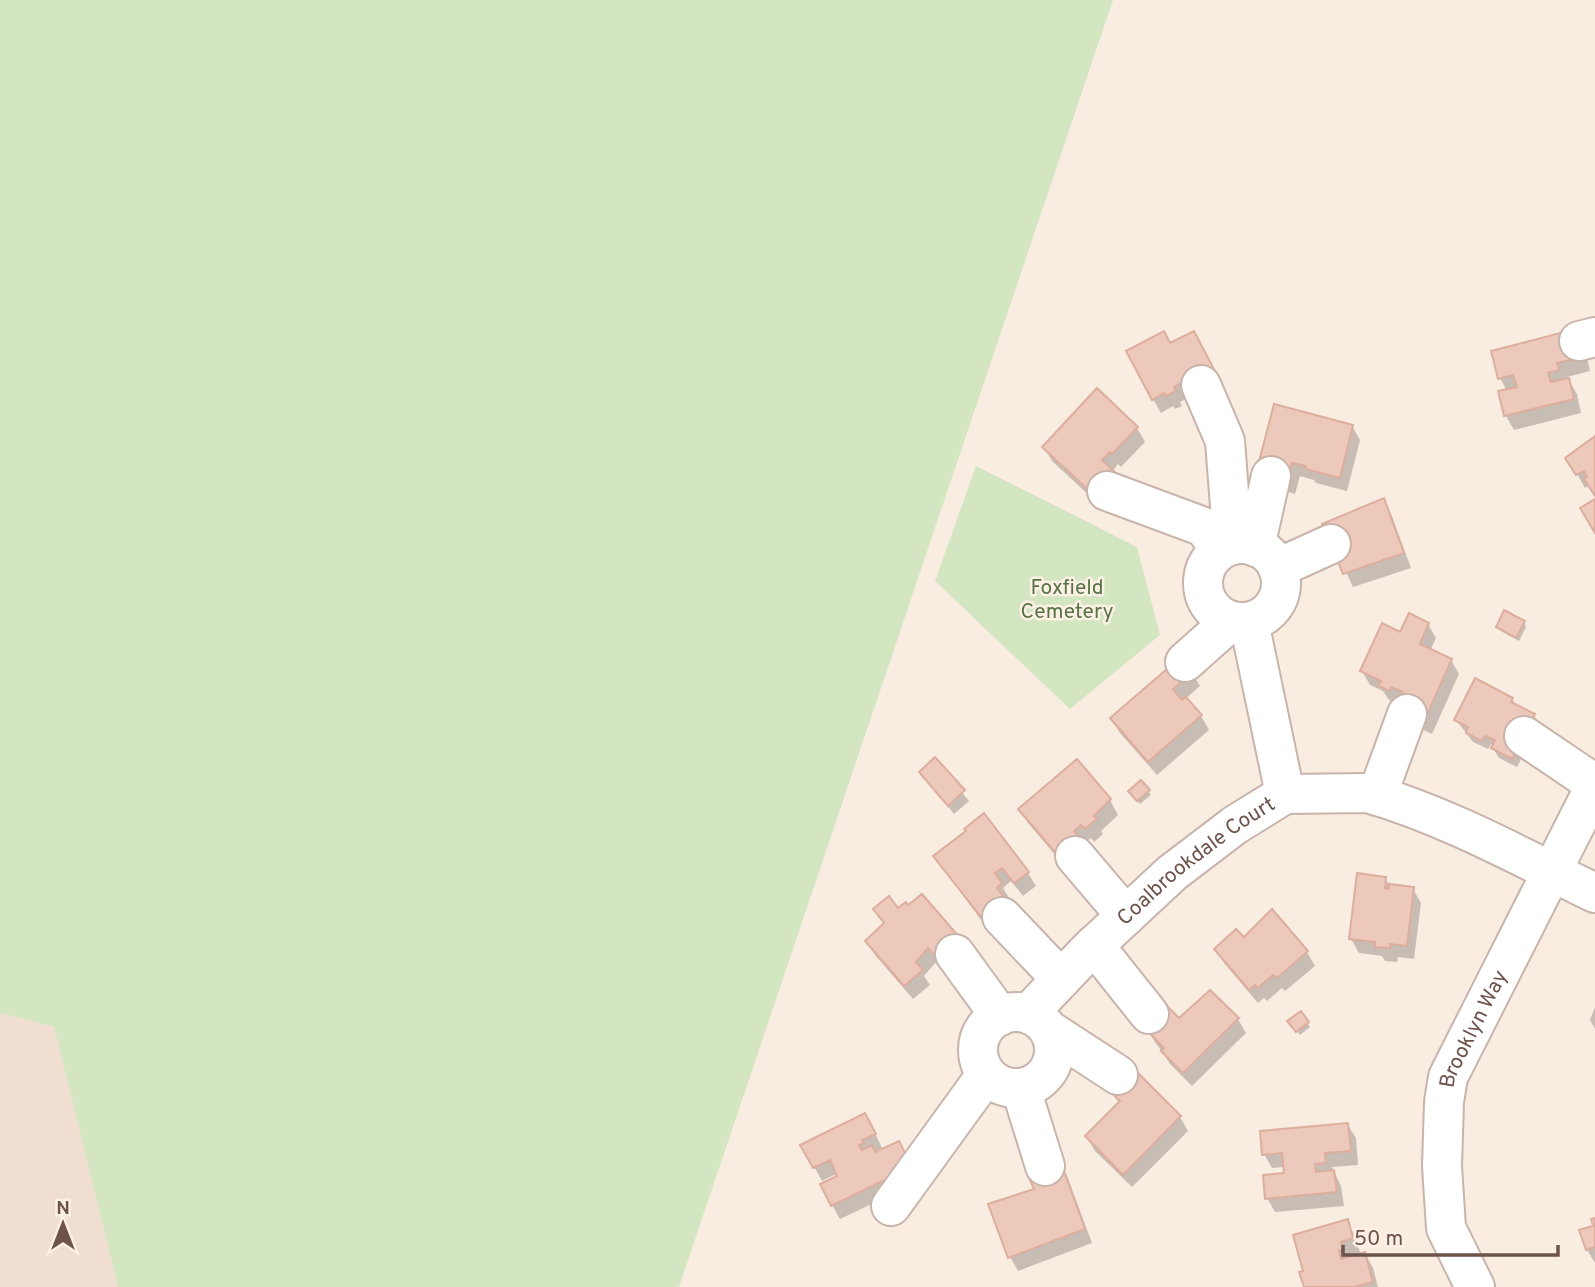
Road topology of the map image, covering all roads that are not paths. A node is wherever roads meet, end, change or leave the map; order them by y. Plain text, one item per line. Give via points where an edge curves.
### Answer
1 (1201, 385) dead end
2 (1271, 476) dead end
3 (1107, 491) dead end
4 (1331, 544) dead end
5 (1247, 552) junction
6 (1240, 621) junction
7 (1185, 662) dead end
8 (1407, 714) dead end
9 (1524, 736) dead end
10 (1595, 785) edge
11 (1285, 794) junction
12 (1377, 796) junction
13 (1074, 856) dead end
14 (1552, 872) junction
15 (1595, 893) edge
16 (1126, 916) junction
17 (1002, 917) dead end
18 (1094, 945) junction
19 (955, 954) dead end
20 (1061, 979) junction
21 (1149, 1014) dead end
22 (1026, 1020) junction
23 (1118, 1075) dead end
24 (1004, 1082) junction
25 (1045, 1166) dead end
26 (891, 1206) dead end
27 (1475, 1287) edge

1 - 5 street via 1225,441
2 - 5 street
3 - 5 street via 1204,527
4 - 5 street
5 - 6 street via 1281,576 1281,588 1270,611
5 - 6 street via 1210,559 1202,585 1212,610
6 - 7 street
6 - 11 street
8 - 12 street
9 - 10 street
10 - 14 street, Brooklyn Way
11 - 12 street, Coalbrookdale Court
11 - 16 street, Coalbrookdale Court via 1172,873
12 - 14 street, Coalbrookdale Court via 1417,808
13 - 16 street
14 - 15 street, Coalbrookdale Court
14 - 27 street, Brooklyn Way via 1448,1077 1442,1166 1446,1228
16 - 18 street, Coalbrookdale Court
17 - 20 street
18 - 20 street, Coalbrookdale Court
18 - 21 street
19 - 22 street
20 - 22 street, Coalbrookdale Court
22 - 23 street
22 - 24 street via 993,1020 979,1040 980,1065
22 - 24 street via 1054,1041 1051,1067 1033,1085
24 - 25 street
24 - 26 street

